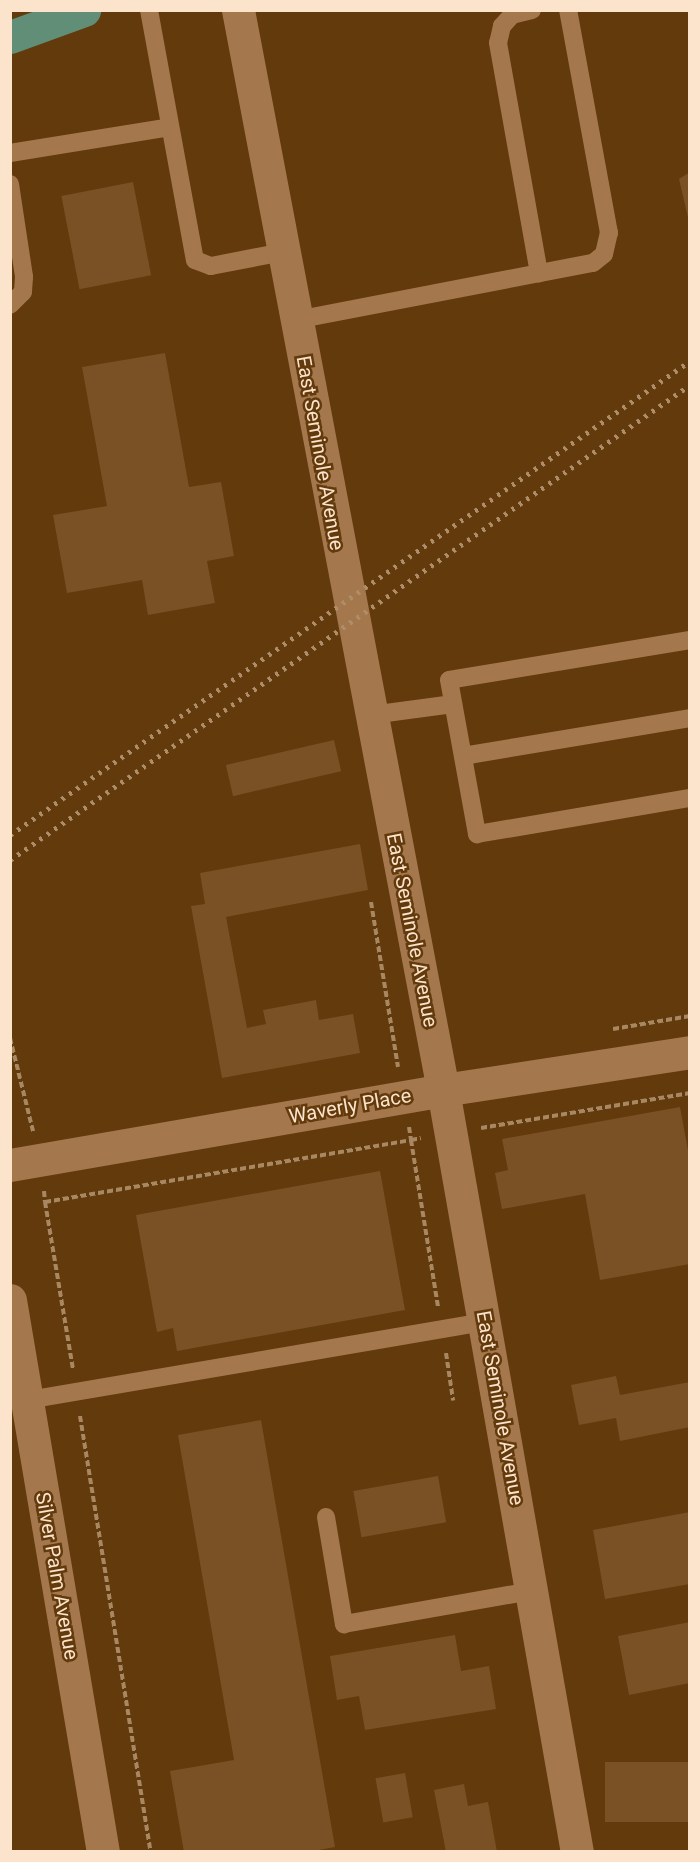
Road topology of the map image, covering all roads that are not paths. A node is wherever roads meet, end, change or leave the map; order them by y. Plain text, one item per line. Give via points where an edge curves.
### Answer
1 (84, 10) edge
2 (149, 10) edge
3 (238, 10) edge
4 (532, 10) edge
5 (568, 10) edge
6 (39, 18) edge
7 (10, 37) edge
8 (170, 127) junction
9 (10, 153) edge
10 (10, 184) edge
11 (283, 252) junction
12 (539, 273) junction
13 (10, 305) edge
14 (296, 320) junction
15 (690, 640) edge
16 (453, 704) junction
17 (371, 715) junction
18 (690, 718) edge
19 (463, 756) junction
20 (690, 798) edge
21 (690, 1052) edge
22 (443, 1090) junction
23 (24, 1162) edge
24 (10, 1300) edge
25 (484, 1322) junction
26 (28, 1400) junction
27 (326, 1517) dead end
28 (531, 1591) junction
29 (104, 1851) edge
30 (578, 1851) edge

1 - 6 main road
2 - 8 lane
3 - 11 street, East Seminole Avenue
4 - 12 lane via 512,15 502,26 498,43
5 - 12 lane via 609,233 604,254 593,263
6 - 7 main road
8 - 9 lane
8 - 11 lane via 195,260 211,266
10 - 13 lane via 24,277 23,292
11 - 14 street, East Seminole Avenue
12 - 14 lane
14 - 17 street, East Seminole Avenue
15 - 16 lane via 449,680
16 - 17 lane
16 - 19 lane
17 - 22 street, East Seminole Avenue
18 - 19 lane
19 - 20 lane via 477,834
21 - 22 street, Waverly Place
22 - 23 street, Waverly Place
22 - 25 street, East Seminole Avenue
24 - 26 street, Silver Palm Avenue
25 - 26 lane
25 - 28 street, East Seminole Avenue
26 - 29 street, Silver Palm Avenue
27 - 28 lane via 345,1624
28 - 30 street, East Seminole Avenue

